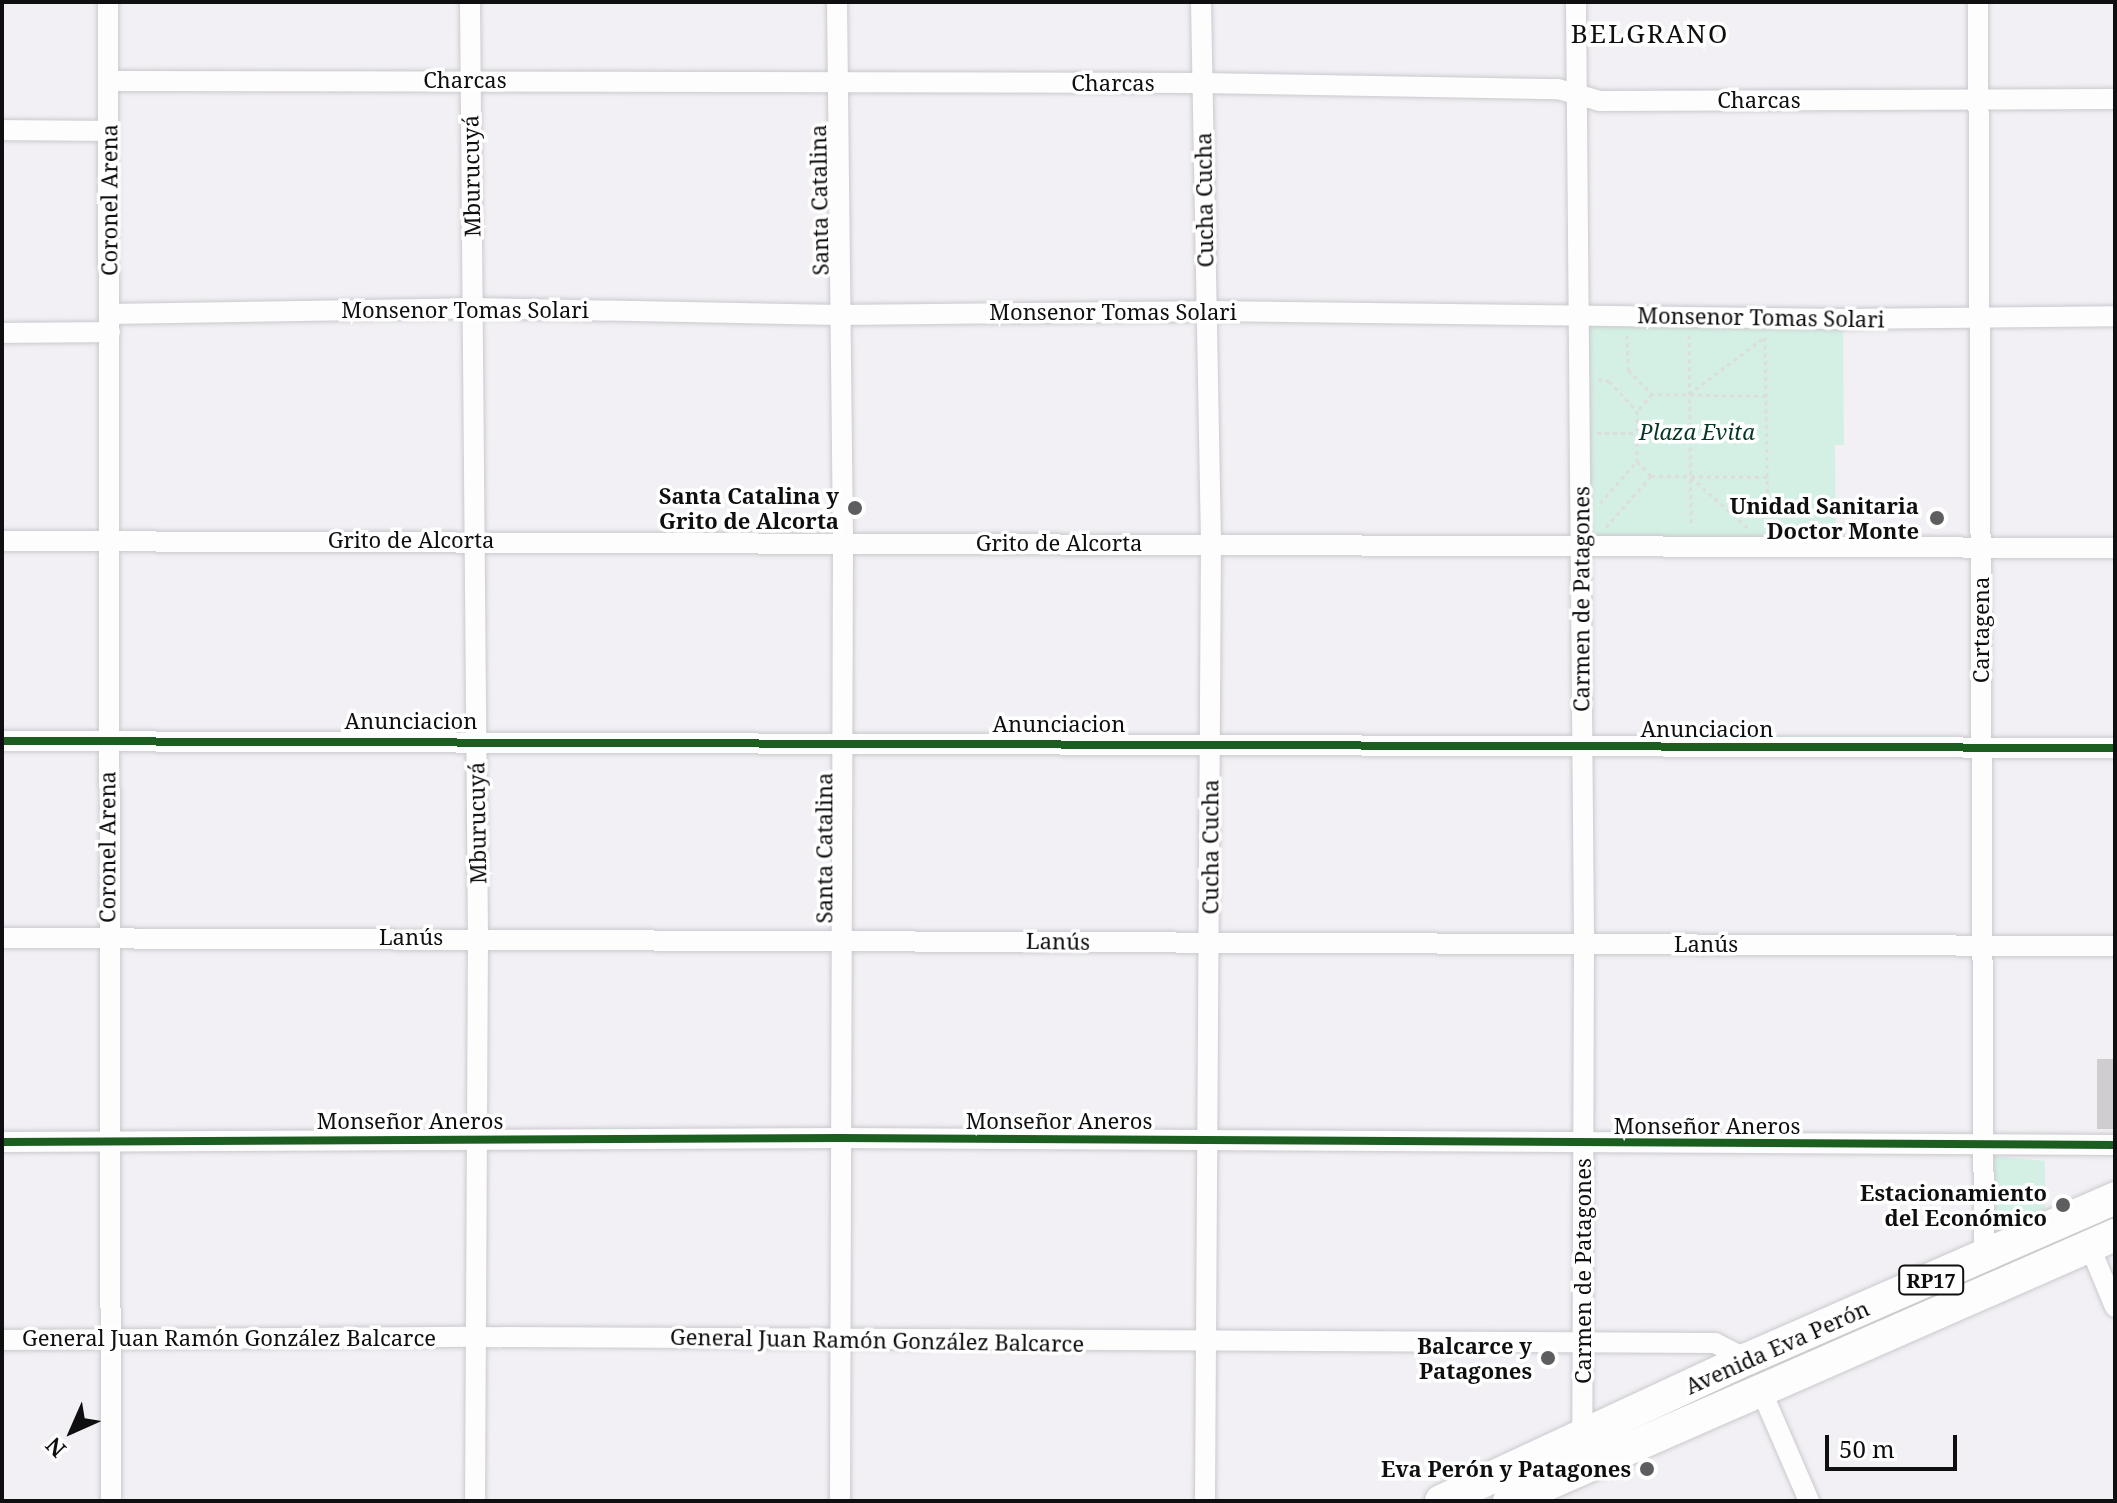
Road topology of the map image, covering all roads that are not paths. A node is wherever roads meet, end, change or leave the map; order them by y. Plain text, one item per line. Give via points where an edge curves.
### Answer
1 (108, 2) edge
2 (470, 2) edge
3 (837, 2) edge
4 (1201, 2) edge
5 (1576, 2) edge
6 (1978, 2) edge
7 (469, 80) junction
8 (109, 81) junction
9 (836, 82) junction
10 (1202, 83) junction
11 (1576, 95) junction
12 (1980, 98) junction
13 (2115, 99) edge
14 (2, 130) edge
15 (108, 131) junction
16 (473, 308) junction
17 (1206, 311) junction
18 (839, 315) junction
19 (1580, 315) junction
20 (2115, 316) edge
21 (1980, 317) junction
22 (110, 323) junction
23 (2, 333) edge
24 (475, 540) junction
25 (2, 541) edge
26 (109, 541) junction
27 (843, 542) junction
28 (1211, 545) junction
29 (1585, 547) junction
30 (1982, 548) junction
31 (2115, 548) edge
32 (476, 739) junction
33 (107, 740) junction
34 (2, 741) edge
35 (841, 741) junction
36 (1210, 743) junction
37 (1580, 747) junction
38 (1981, 748) junction
39 (2115, 748) edge
40 (106, 936) junction
41 (478, 937) junction
42 (2, 938) edge
43 (842, 938) junction
44 (1209, 942) junction
45 (1584, 943) junction
46 (1979, 945) junction
47 (2115, 946) edge
48 (477, 1138) junction
49 (839, 1138) junction
50 (109, 1141) junction
51 (1210, 1141) junction
52 (2, 1142) edge
53 (1583, 1144) junction
54 (1983, 1145) junction
55 (2115, 1145) edge
56 (2115, 1198) edge
57 (2102, 1241) edge
58 (1984, 1257) junction
59 (2115, 1307) edge
60 (476, 1337) junction
61 (111, 1339) junction
62 (2, 1340) edge
63 (842, 1340) junction
64 (1207, 1344) junction
65 (1584, 1344) junction
66 (1747, 1359) junction
67 (1761, 1390) junction
68 (1582, 1436) junction
69 (111, 1501) edge
70 (475, 1501) edge
71 (840, 1501) edge
72 (1205, 1501) edge
73 (1441, 1501) edge
74 (1509, 1501) edge
75 (1809, 1501) edge

1 - 8 street, Coronel Arena
2 - 7 street, Mburucuyá
3 - 9 street, Santa Catalina
4 - 10 street, Cucha Cucha
5 - 11 street, Carmen de Patagones
6 - 12 street, Cartagena
7 - 8 street, Charcas
7 - 9 street, Charcas
7 - 16 street, Mburucuyá
8 - 15 street, Coronel Arena
9 - 10 street, Charcas
9 - 18 street, Santa Catalina
10 - 11 street, Charcas via 1558,89
10 - 17 street, Cucha Cucha
11 - 12 street, Charcas via 1600,101
11 - 19 street, Carmen de Patagones
12 - 13 street, Charcas
12 - 21 street, Cartagena
14 - 15 street
15 - 22 street, Coronel Arena
16 - 18 street, Monsenor Tomas Solari
16 - 22 street, Monsenor Tomas Solari
16 - 24 street, Mburucuyá
17 - 18 street, Monsenor Tomas Solari
17 - 19 street, Monsenor Tomas Solari
17 - 28 street, Cucha Cucha
18 - 27 street, Santa Catalina
19 - 21 street, Monsenor Tomas Solari via 1689,317 1764,327
19 - 29 street, Carmen de Patagones
20 - 21 street, Monsenor Tomas Solari
21 - 30 street, Cartagena
22 - 23 street, Monsenor Tomas Solari
22 - 26 street, Coronel Arena
24 - 26 street, Grito de Alcorta
24 - 27 street, Grito de Alcorta
24 - 32 street, Mburucuyá
25 - 26 street, Grito de Alcorta
26 - 33 street, Coronel Arena
27 - 28 street, Grito de Alcorta
27 - 35 street, Santa Catalina
28 - 29 street, Grito de Alcorta
28 - 36 street, Cucha Cucha
29 - 30 street, Grito de Alcorta
29 - 37 street, Carmen de Patagones
30 - 31 street, Grito de Alcorta
30 - 38 street, Cartagena
32 - 33 street, Anunciacion
32 - 35 street, Anunciacion
32 - 41 street, Mburucuyá
33 - 34 street, Anunciacion
33 - 40 street, Coronel Arena
35 - 36 street, Anunciacion
35 - 43 street, Santa Catalina
36 - 37 street, Anunciacion
36 - 44 street, Cucha Cucha
37 - 38 street, Anunciacion
37 - 45 street, Carmen de Patagones
38 - 39 street, Anunciacion
38 - 46 street, Cartagena
40 - 41 street, Lanús
40 - 42 street, Lanús
40 - 50 street, Coronel Arena
41 - 43 street, Lanús
41 - 48 street, Mburucuyá
43 - 44 street, Lanús
43 - 49 street, Santa Catalina
44 - 45 street, Lanús
44 - 51 street, Cucha Cucha
45 - 46 street, Lanús
45 - 53 street, Carmen de Patagones
46 - 47 street, Lanús
46 - 54 street, Cartagena
48 - 49 street, Monseñor Aneros
48 - 50 street, Monseñor Aneros
48 - 60 street, Mburucuyá
49 - 51 street, Monseñor Aneros
49 - 63 street, Santa Catalina
50 - 52 street, Monseñor Aneros
50 - 61 street, Coronel Arena
51 - 53 street, Monseñor Aneros
51 - 64 street, Cucha Cucha
53 - 54 street, Monseñor Aneros
53 - 65 street, Carmen de Patagones
54 - 55 street, Monseñor Aneros
54 - 58 street, Cartagena
56 - 58 main road, Avenida Eva Perón / RP17
57 - 59 street
57 - 67 main road, Avenida Eva Perón / RP17
58 - 66 main road, Avenida Eva Perón / RP17
60 - 61 street, General Juan Ramón González Balcarce
60 - 63 street, General Juan Ramón González Balcarce
60 - 70 street, Mburucuyá
61 - 62 street, General Juan Ramón González Balcarce
61 - 69 street, Coronel Arena
63 - 64 street, General Juan Ramón González Balcarce
63 - 71 street, Santa Catalina
64 - 65 street, General Juan Ramón González Balcarce
64 - 72 street, Cucha Cucha
65 - 66 street, General Juan Ramón González Balcarce via 1715,1343 1730,1346
65 - 68 street, Carmen de Patagones
66 - 68 main road, Avenida Eva Perón / RP17
67 - 74 main road, Avenida Eva Perón / RP17
67 - 75 street
68 - 73 main road, Avenida Eva Perón / RP17

